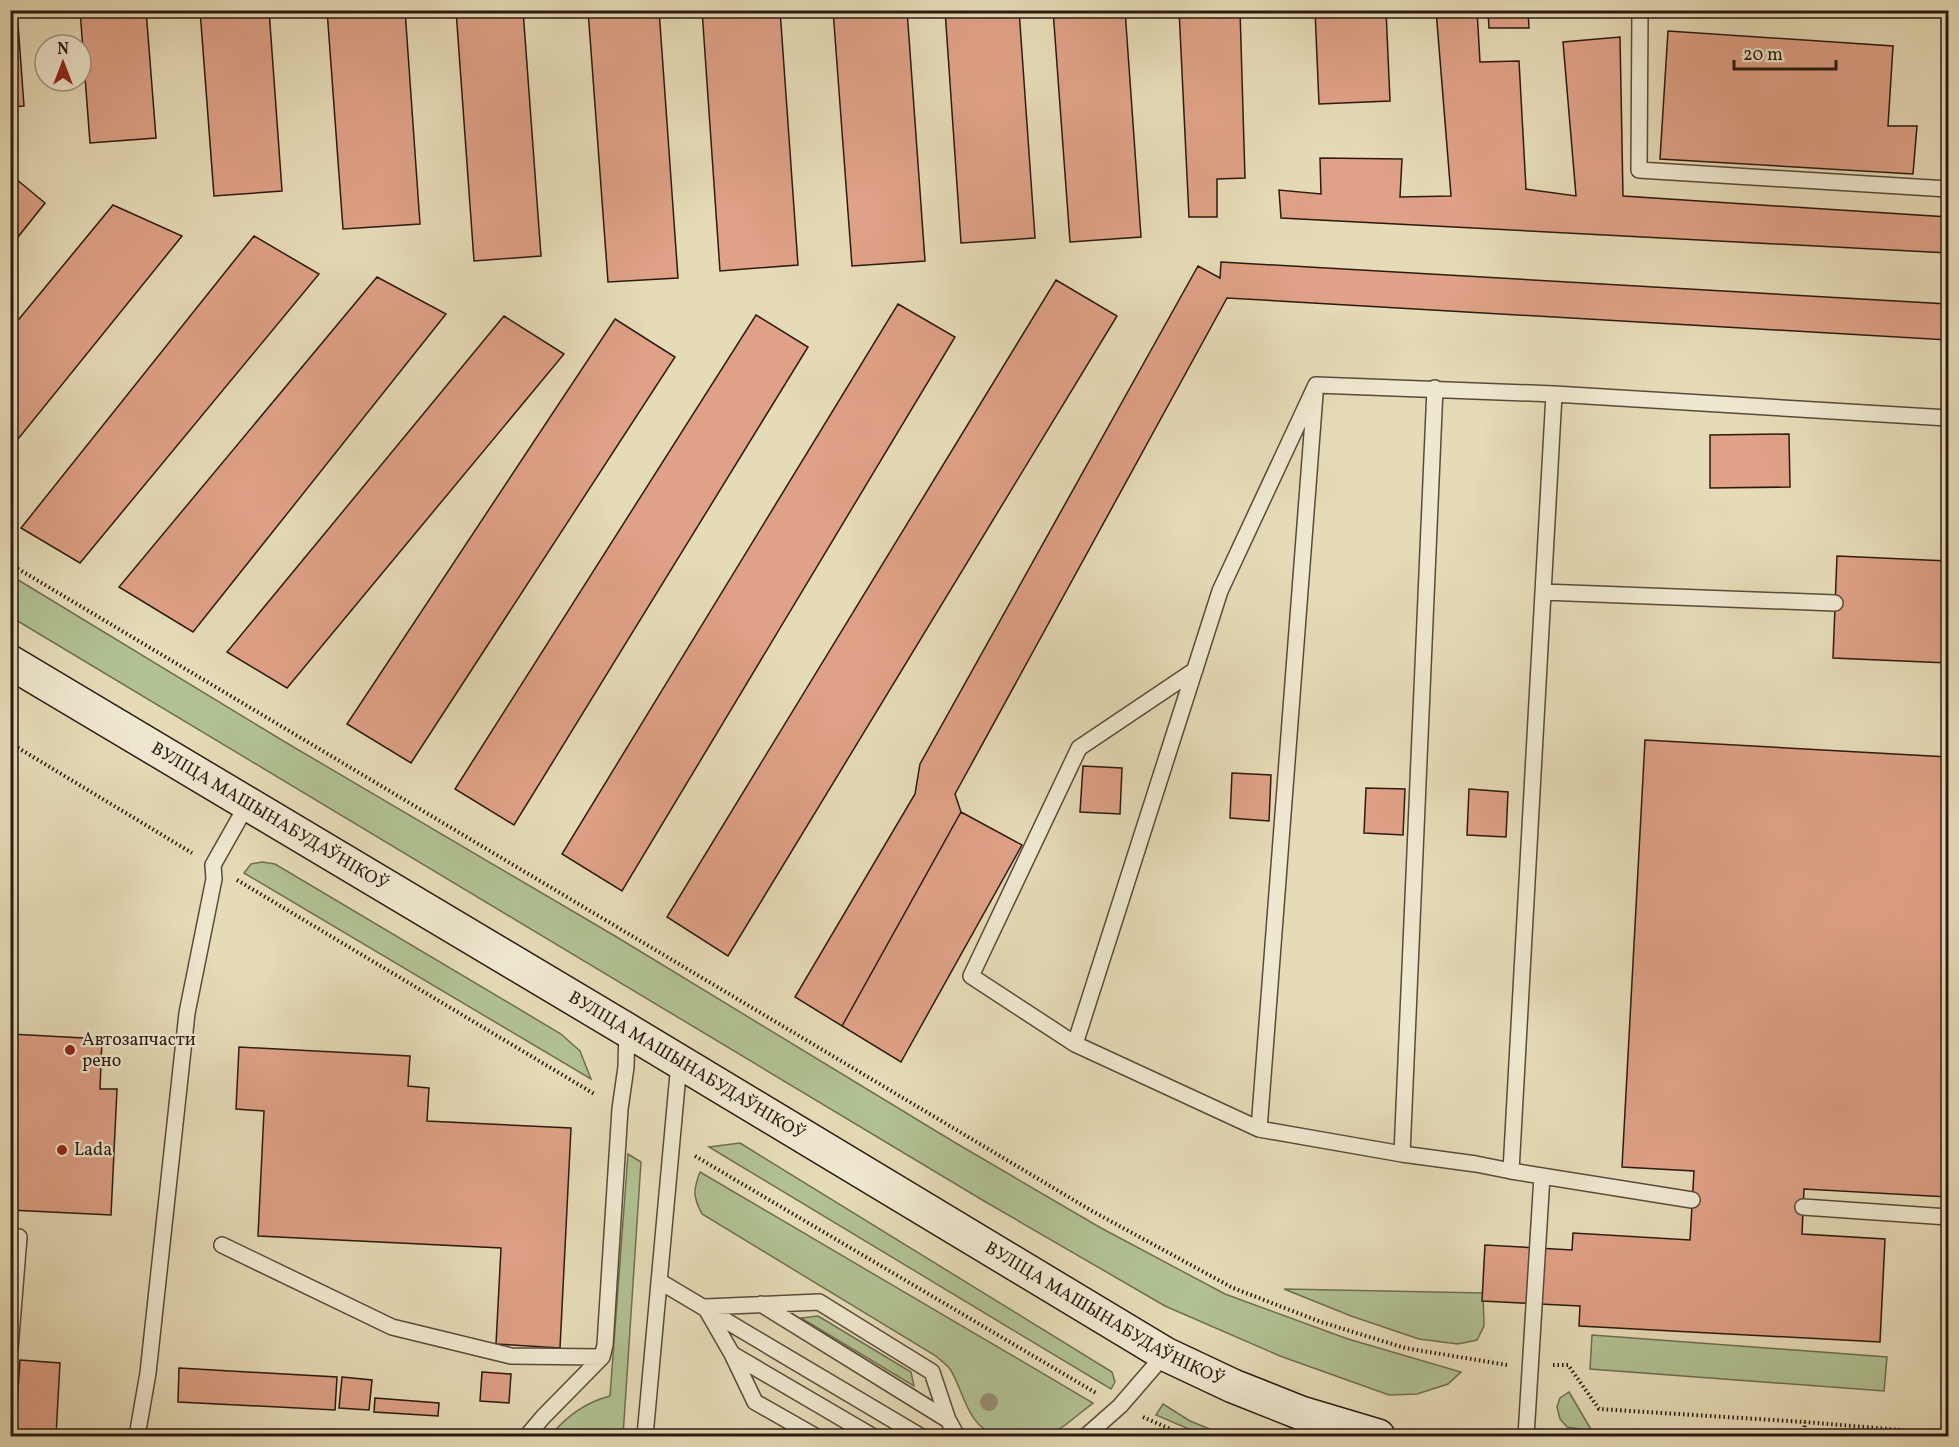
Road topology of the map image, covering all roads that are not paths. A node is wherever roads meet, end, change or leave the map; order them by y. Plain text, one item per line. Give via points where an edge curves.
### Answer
1 (1640, 10) edge
2 (1948, 189) edge
3 (1316, 385) junction
4 (1435, 388) junction
5 (1554, 394) junction
6 (1948, 418) edge
7 (1543, 592) junction
8 (1835, 603) dead end
9 (10, 662) edge
10 (1195, 670) junction
11 (248, 803) junction
12 (627, 1030) junction
13 (1075, 1044) junction
14 (679, 1063) junction
15 (1259, 1129) junction
16 (1402, 1154) junction
17 (1511, 1171) junction
18 (1542, 1176) junction
19 (1692, 1200) dead end
20 (1803, 1207) dead end
21 (1948, 1217) edge
22 (19, 1237) dead end
23 (222, 1245) dead end
24 (659, 1281) junction
25 (761, 1305) junction
26 (705, 1307) junction
27 (10, 1349) edge
28 (732, 1354) junction
29 (1165, 1354) junction
30 (602, 1357) junction
31 (948, 1420) junction
32 (137, 1437) edge
33 (527, 1437) edge
34 (645, 1437) edge
35 (815, 1437) edge
36 (872, 1437) edge
37 (920, 1437) edge
38 (957, 1437) edge
39 (1086, 1437) edge
40 (1378, 1437) edge
41 (1526, 1437) edge

1 - 2 lane via 1640,170
3 - 4 lane
3 - 10 lane via 1220,591
3 - 15 lane
4 - 5 lane
4 - 16 lane
5 - 6 lane
5 - 7 lane
7 - 8 lane
7 - 17 lane
9 - 11 main road, ВУЛІЦА МАШЫНАБУДАЎНІКОЎ
10 - 13 lane
10 - 13 lane via 1079,748 971,976
11 - 12 main road, ВУЛІЦА МАШЫНАБУДАЎНІКОЎ
11 - 32 lane via 213,865 214,879 187,1013 148,1373
12 - 14 main road, ВУЛІЦА МАШЫНАБУДАЎНІКОЎ
12 - 30 lane
13 - 15 lane
14 - 24 lane
14 - 29 main road, ВУЛІЦА МАШЫНАБУДАЎНІКОЎ
15 - 16 lane
16 - 17 lane
17 - 18 lane
18 - 19 lane
18 - 41 lane
20 - 21 lane
22 - 27 lane
23 - 30 lane via 392,1327 511,1356
24 - 26 lane
24 - 34 lane
25 - 26 lane
25 - 31 lane
25 - 31 lane via 819,1302 932,1372
26 - 28 lane
26 - 37 lane
28 - 35 lane via 755,1402
28 - 36 lane
29 - 39 lane via 1120,1406
29 - 40 main road, ВУЛІЦА МАШЫНАБУДАЎНІКОЎ via 1301,1413
30 - 33 lane
31 - 38 lane

